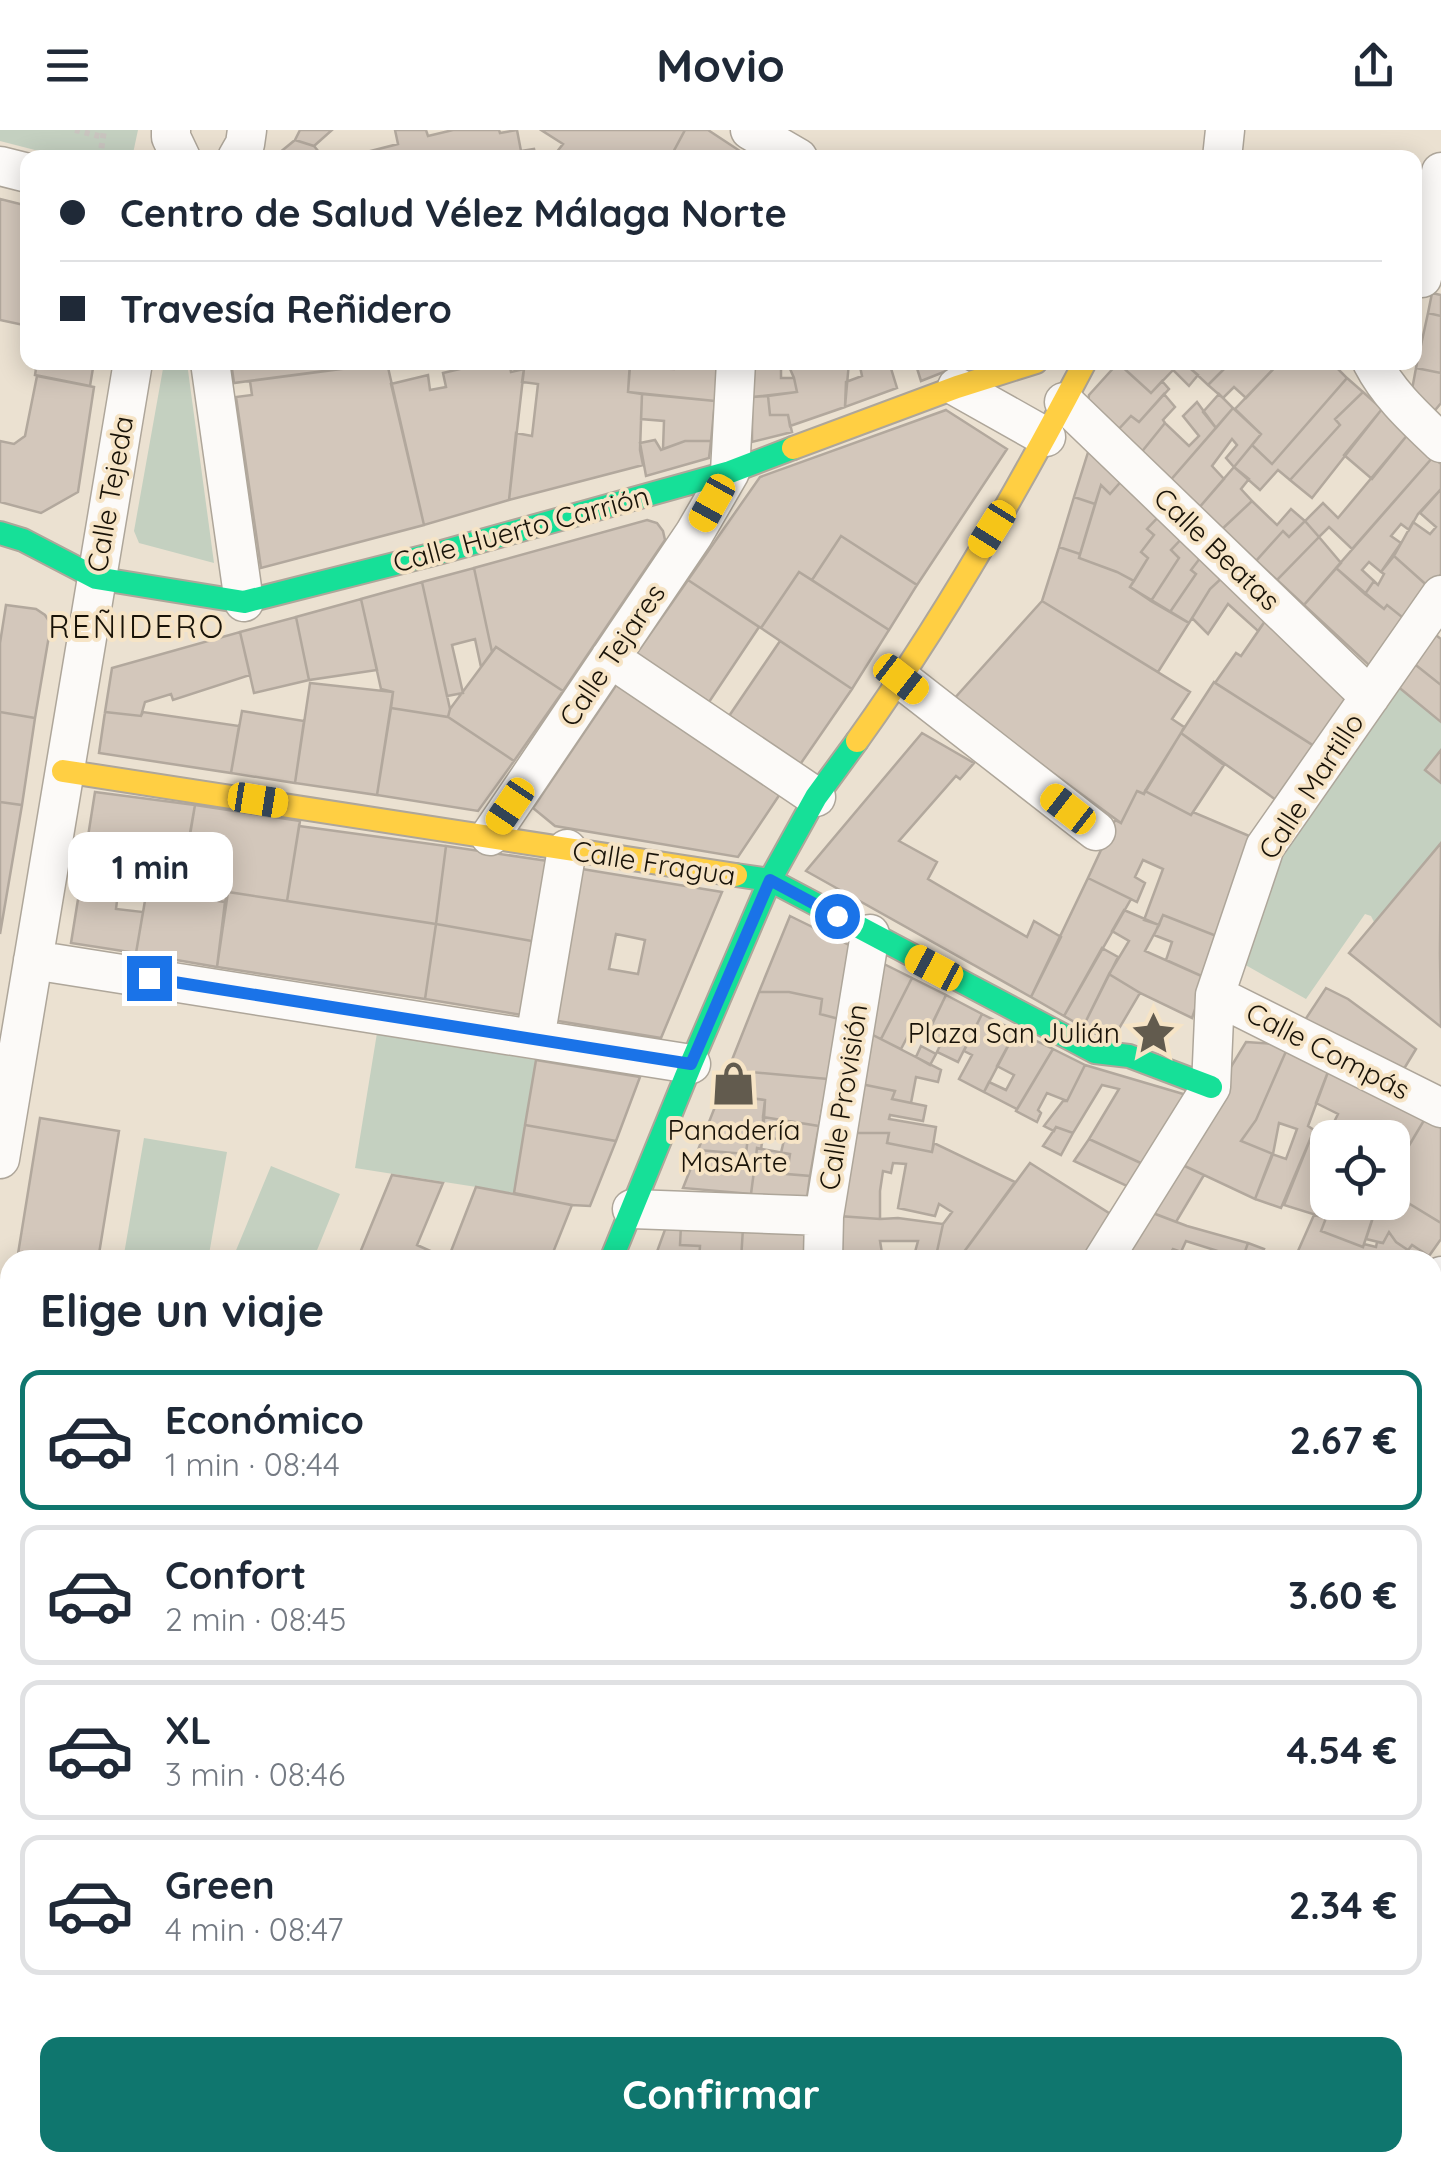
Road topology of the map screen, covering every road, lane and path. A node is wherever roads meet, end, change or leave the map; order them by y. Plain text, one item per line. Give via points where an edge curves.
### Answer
1 (74, 130) edge
2 (103, 134) edge
3 (1441, 172) edge
4 (1426, 280) edge
5 (132, 370) edge
6 (211, 370) edge
7 (736, 370) edge
8 (1011, 370) edge
9 (1081, 370) edge
10 (1376, 370) edge
11 (958, 387) junction
12 (1064, 402) junction
13 (1046, 437) junction
14 (1441, 443) edge
15 (730, 472) junction
16 (0, 533) edge
17 (96, 578) junction
18 (1441, 596) edge
19 (244, 602) junction
20 (610, 658) junction
21 (901, 679) junction
22 (1370, 697) junction
23 (64, 771) junction
24 (816, 797) junction
25 (1096, 830) dead end
26 (490, 836) junction
27 (567, 849) junction
28 (770, 880) junction
29 (870, 934) junction
30 (33, 960) junction
31 (1216, 995) junction
32 (535, 1040) junction
33 (691, 1064) junction
34 (1211, 1088) junction
35 (1441, 1108) edge
36 (0, 1159) edge
37 (632, 1210) junction
38 (824, 1216) junction
39 (615, 1250) edge
40 (823, 1250) edge
41 (1109, 1250) edge

1 - 2 path
3 - 4 street
5 - 17 street, Calle Tejeda
6 - 19 street
7 - 15 street
8 - 11 street, Calle Huerto Carrión
9 - 12 street
10 - 14 street via 1396,400
11 - 13 street
11 - 15 street, Calle Huerto Carrión
12 - 13 street
12 - 22 street, Calle Beatas
13 - 21 street
15 - 19 street, Calle Huerto Carrión
15 - 20 street, Calle Tejares
16 - 17 street, Calle Huerto Carrión
17 - 19 street, Calle Huerto Carrión
17 - 23 street, Calle Tejeda
18 - 22 street, Calle Martillo
20 - 24 street
20 - 26 street, Calle Tejares
21 - 24 street
21 - 25 street
22 - 31 street, Calle Martillo via 1264,847
23 - 26 street, Calle Fragua
23 - 30 street, Calle Tejeda
24 - 28 street
26 - 27 street, Calle Fragua
27 - 28 street, Calle Fragua
27 - 32 street
28 - 29 street, Calle Fragua
28 - 33 street
29 - 34 street, Calle Fragua via 1095,1052 1129,1056
29 - 38 street, Calle Provisión
30 - 32 street
30 - 36 street, Calle Tejeda
31 - 34 street
31 - 35 street, Calle Compás
32 - 33 street
33 - 37 street
34 - 41 street
37 - 38 street
37 - 39 street
38 - 40 street, Calle Provisión

